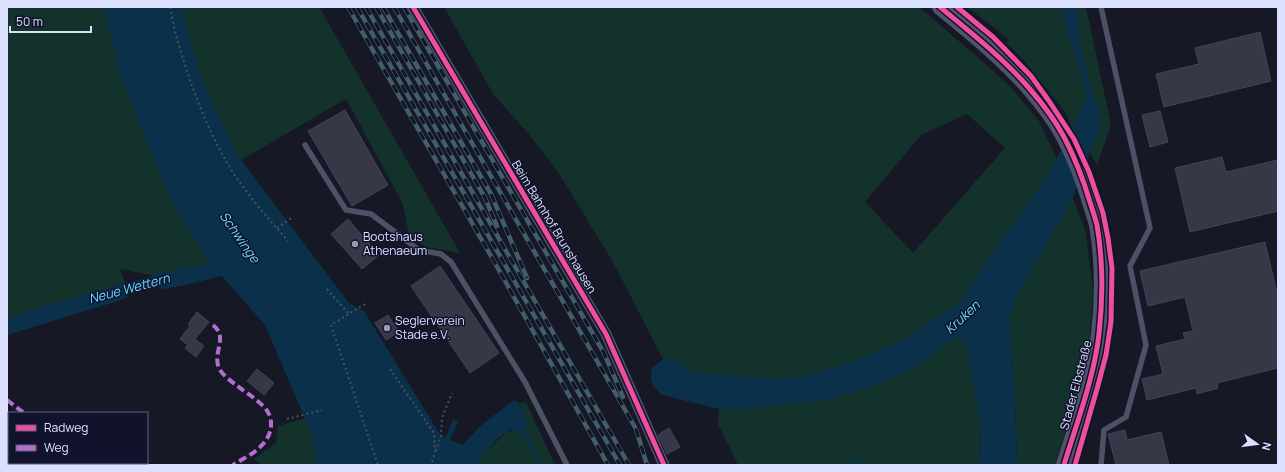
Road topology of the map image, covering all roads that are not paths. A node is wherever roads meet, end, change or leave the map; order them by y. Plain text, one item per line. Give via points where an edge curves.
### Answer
1 (413, 7) edge
2 (940, 7) edge
3 (1101, 7) edge
4 (305, 144) dead end
5 (567, 465) edge
6 (664, 465) edge
7 (1064, 465) edge
8 (1101, 465) edge

1 - 6 street, Beim Bahnhof Brunshausen via 606,334
2 - 7 street, Stader Elbstraße via 1029,88 1064,137 1086,186 1096,224 1100,255 1099,334 1089,382
3 - 8 lane via 1150,228 1130,266 1146,345 1126,417 1104,430
4 - 5 lane via 346,210 371,214 419,250 441,254 451,262 525,382

